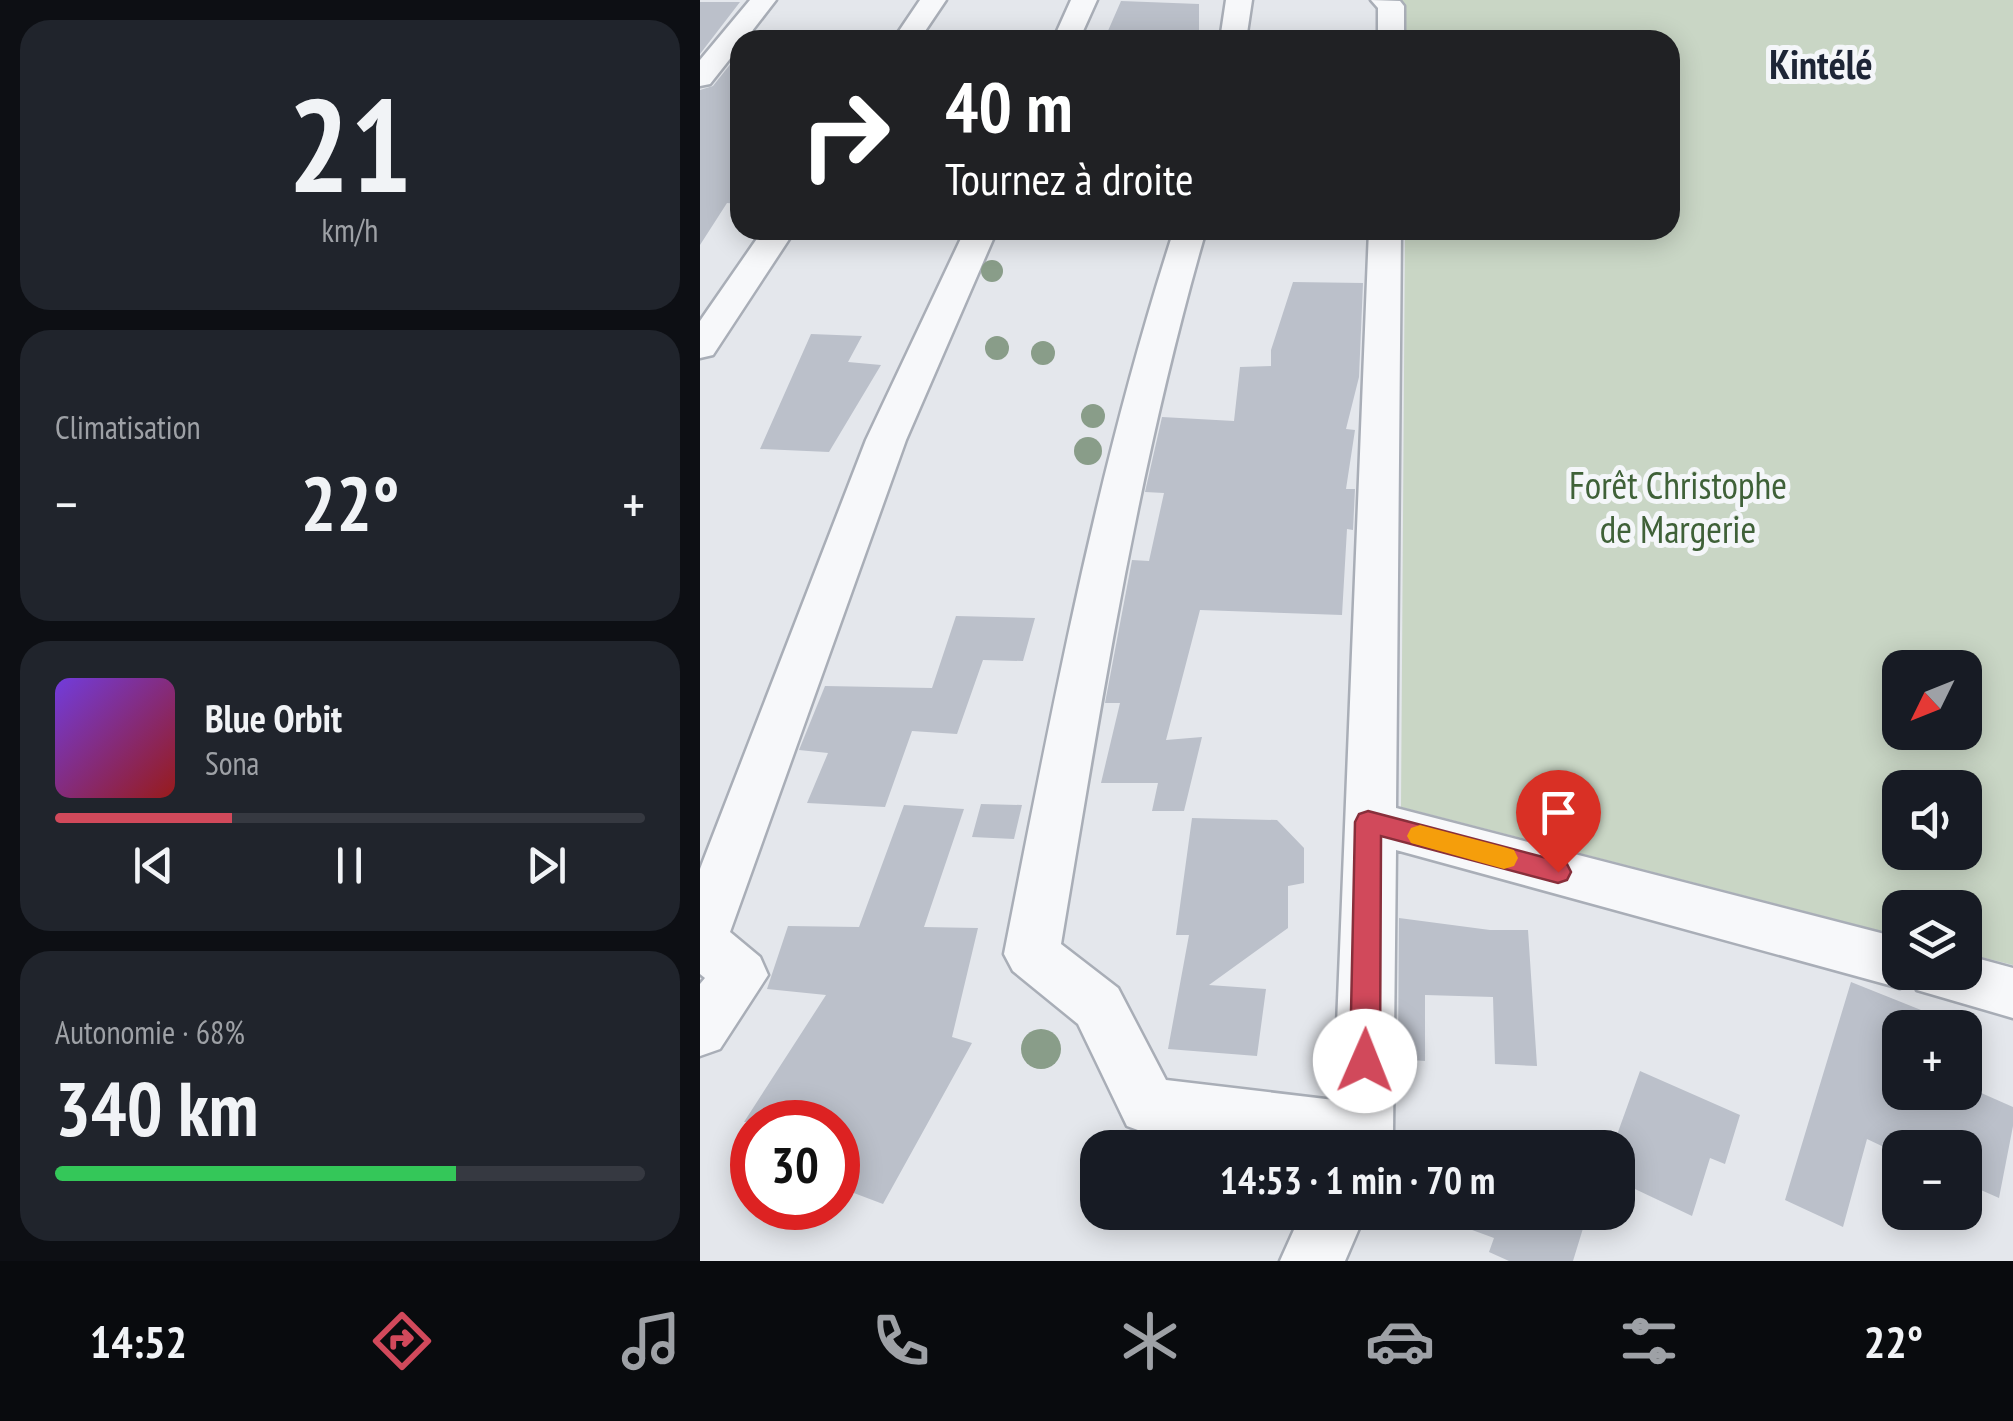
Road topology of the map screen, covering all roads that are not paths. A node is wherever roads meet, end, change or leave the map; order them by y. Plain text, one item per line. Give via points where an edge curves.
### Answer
1 (763, 0) edge
2 (933, 0) edge
3 (1084, 0) edge
4 (1239, 0) edge
5 (1384, 0) edge
6 (739, 30) edge
7 (913, 30) edge
8 (1070, 30) edge
9 (1234, 30) edge
10 (1391, 30) edge
11 (730, 41) edge
12 (700, 78) edge
13 (772, 240) edge
14 (976, 240) edge
15 (1187, 240) edge
16 (1385, 240) edge
17 (700, 347) edge
18 (1368, 822) junction
19 (700, 940) edge
20 (700, 940) edge
21 (1882, 958) edge
22 (1982, 985) edge
23 (2013, 993) edge
24 (700, 1030) edge
25 (1298, 1130) edge
26 (1361, 1130) edge
27 (1327, 1230) edge
28 (1312, 1261) edge

1 - 6 street
2 - 7 street
3 - 8 street
4 - 9 street
5 - 10 street via 1392,6
11 - 12 street
13 - 17 street
14 - 19 street via 886,440
15 - 25 street via 1118,483 1032,954 1098,1006 1148,1106
16 - 18 street
18 - 21 street
18 - 26 street
20 - 24 street via 740,975
22 - 23 street
27 - 28 street

